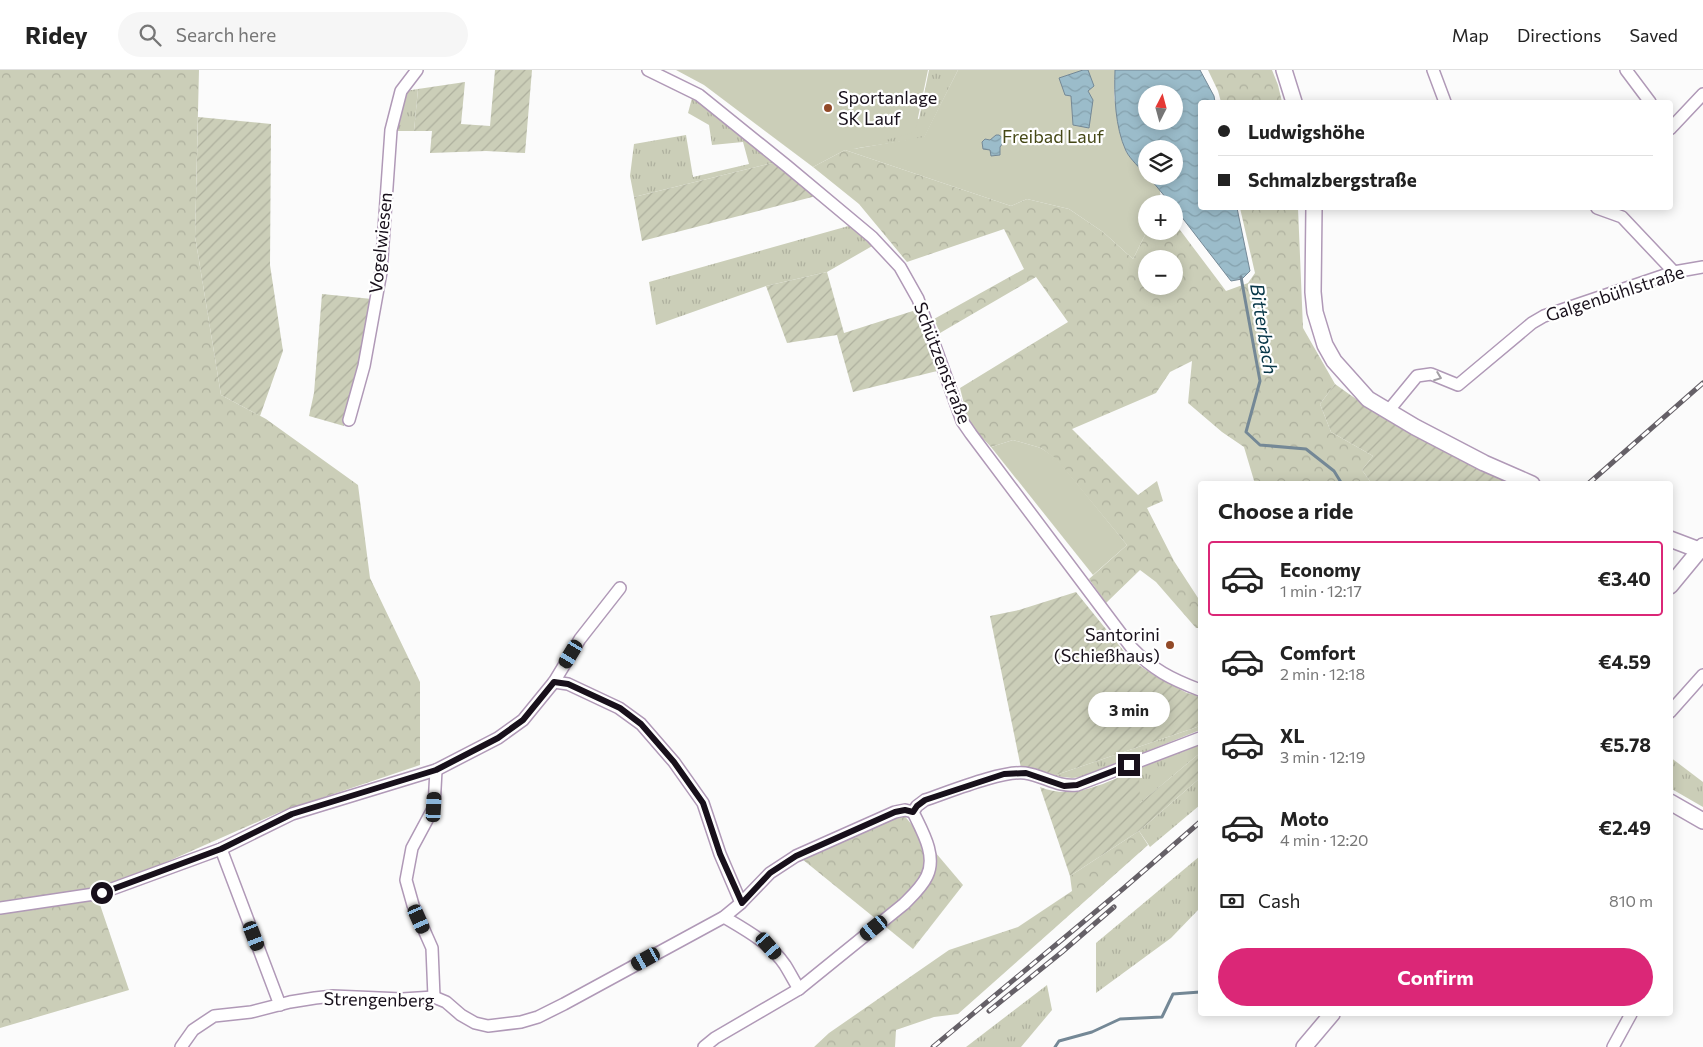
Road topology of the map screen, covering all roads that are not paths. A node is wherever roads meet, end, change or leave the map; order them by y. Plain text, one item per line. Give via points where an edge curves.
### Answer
1 (417, 70) edge
2 (648, 70) edge
3 (1284, 70) edge
4 (1433, 70) edge
5 (1626, 70) edge
6 (1703, 94) edge
7 (1293, 100) edge
8 (1444, 100) edge
9 (1648, 100) edge
10 (1673, 126) edge
11 (1315, 210) edge
12 (1603, 210) edge
13 (1703, 267) edge
14 (1674, 272) junction
15 (1389, 410) junction
16 (348, 420) dead end
17 (1525, 481) edge
18 (1673, 539) edge
19 (1701, 548) edge
20 (1673, 582) edge
21 (620, 588) dead end
22 (1703, 675) edge
23 (554, 682) junction
24 (1198, 689) edge
25 (1673, 709) edge
26 (1198, 739) edge
27 (436, 770) junction
28 (1673, 804) edge
29 (913, 812) junction
30 (1703, 821) edge
31 (221, 849) junction
32 (742, 903) junction
33 (0, 908) edge
34 (724, 917) junction
35 (798, 989) junction
36 (434, 997) junction
37 (280, 1005) junction
38 (1330, 1016) edge
39 (1630, 1016) edge
40 (181, 1047) edge
41 (704, 1047) edge
42 (1304, 1047) edge
43 (1613, 1047) edge

1 - 16 street, Vogelwiesen via 400,91 391,130 381,272 364,366
2 - 24 street, Schützenstraße via 699,95 872,238 900,267 918,299 962,421 971,434 1131,647 1146,663 1173,680
3 - 7 main road
4 - 8 street
5 - 9 street
6 - 10 street
11 - 15 main road via 1315,312 1325,345 1334,361 1368,399
12 - 14 street via 1622,217
13 - 14 street, Galgenbühlstraße
15 -> 14 street, Galgenbühlstraße via 1416,376 1430,374 1458,385 1544,316
15 - 17 main road via 1484,463
18 - 19 main road
19 - 20 main road
21 - 23 street via 580,639
22 - 25 street
23 - 27 street via 523,720 498,738
23 - 32 street via 568,684 620,708 641,724 674,762 703,803 720,854
26 - 29 street via 1077,785 1064,786 1026,773 1004,774 925,800
27 - 31 street via 292,814
27 - 36 street via 434,807 412,848 406,880 432,948
28 - 30 main road
29 - 32 street, Strengenberg via 895,812 796,856 770,873
29 - 35 street via 930,852 927,877 904,904
31 - 33 street via 102,893
31 - 37 street
32 - 34 street, Strengenberg
34 - 35 street via 769,946 785,965
34 - 36 street, Strengenberg via 564,1004 521,1022 488,1026 474,1023
35 - 41 street
36 - 37 street, Strengenberg via 333,996
37 - 40 street, Strengenberg via 214,1016 193,1030
38 - 42 main road
39 - 43 street

